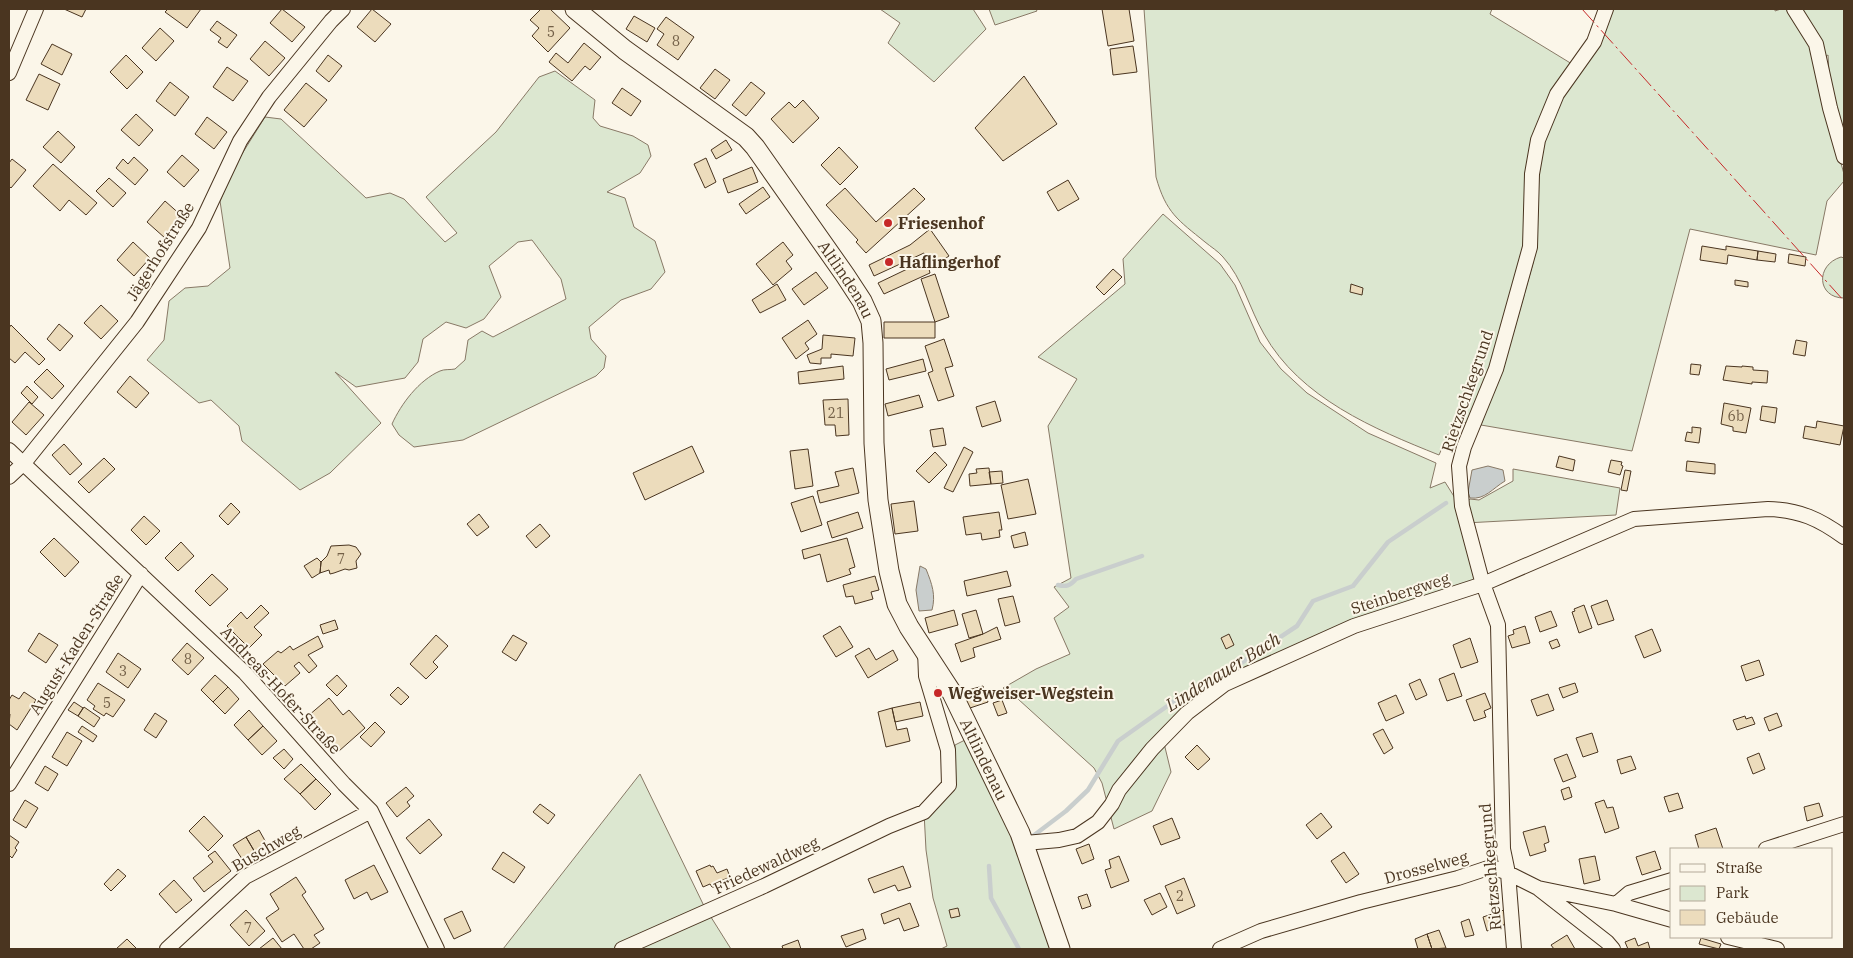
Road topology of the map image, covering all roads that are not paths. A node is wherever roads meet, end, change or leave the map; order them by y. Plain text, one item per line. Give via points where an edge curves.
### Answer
1 (36, 9) edge
2 (343, 9) edge
3 (575, 9) edge
4 (1606, 9) edge
5 (1794, 9) edge
6 (9, 73) edge
7 (1844, 157) edge
8 (9, 450) edge
9 (24, 463) junction
10 (9, 477) edge
11 (1844, 537) edge
12 (141, 574) junction
13 (1483, 584) junction
14 (925, 651) junction
15 (9, 784) edge
16 (371, 811) junction
17 (924, 812) joint
18 (1844, 824) edge
19 (1025, 843) junction
20 (1769, 848) edge
21 (1508, 873) junction
22 (1670, 881) edge
23 (1538, 888) junction
24 (1616, 904) junction
25 (1670, 919) edge
26 (1732, 938) edge
27 (166, 949) edge
28 (437, 949) edge
29 (622, 949) edge
30 (1060, 949) edge
31 (1220, 949) edge
32 (1514, 949) edge
33 (1613, 949) edge
34 (1777, 949) edge

1 - 6 street
2 - 9 street, Jägerhofstraße via 269,97 240,141 199,228 137,322
3 - 14 street, Altlindenau via 625,50 746,137 862,301 871,321 874,342 874,444 878,500 889,571 897,604
4 - 13 street, Rietzschkegrund via 1594,42 1557,94 1538,140 1532,174 1530,247 1496,369 1459,466 1462,506
5 - 7 street via 1816,44
8 - 9 street, Andreas-Hofer-Straße
9 - 10 street, Jägerhofstraße
9 - 12 street, Andreas-Hofer-Straße
11 - 13 street, Steinbergweg via 1823,522 1785,510 1634,519
12 - 15 street, August-Kaden-Straße
12 - 16 street, Andreas-Hofer-Straße via 245,673
13 - 19 street, Steinbergweg via 1354,626 1226,684 1187,713 1152,749 1098,822 1077,836
13 - 21 street, Rietzschkegrund via 1498,625 1503,850
14 - 17 street, Altlindenau via 926,676 948,750 949,785
14 - 19 street, Altlindenau via 952,693
16 - 27 street, Buschweg via 245,877
16 - 28 street, Andreas-Hofer-Straße
17 - 29 street, Friedewaldweg
18 - 20 street
19 - 30 street, Altlindenau
21 - 23 street, Drosselweg
21 - 31 street, Drosselweg via 1491,867 1261,931
21 - 32 street, Rietzschkegrund
22 - 24 street via 1629,893
23 - 24 street, Drosselweg
23 - 33 street
24 - 25 street, Drosselweg
26 - 34 street

